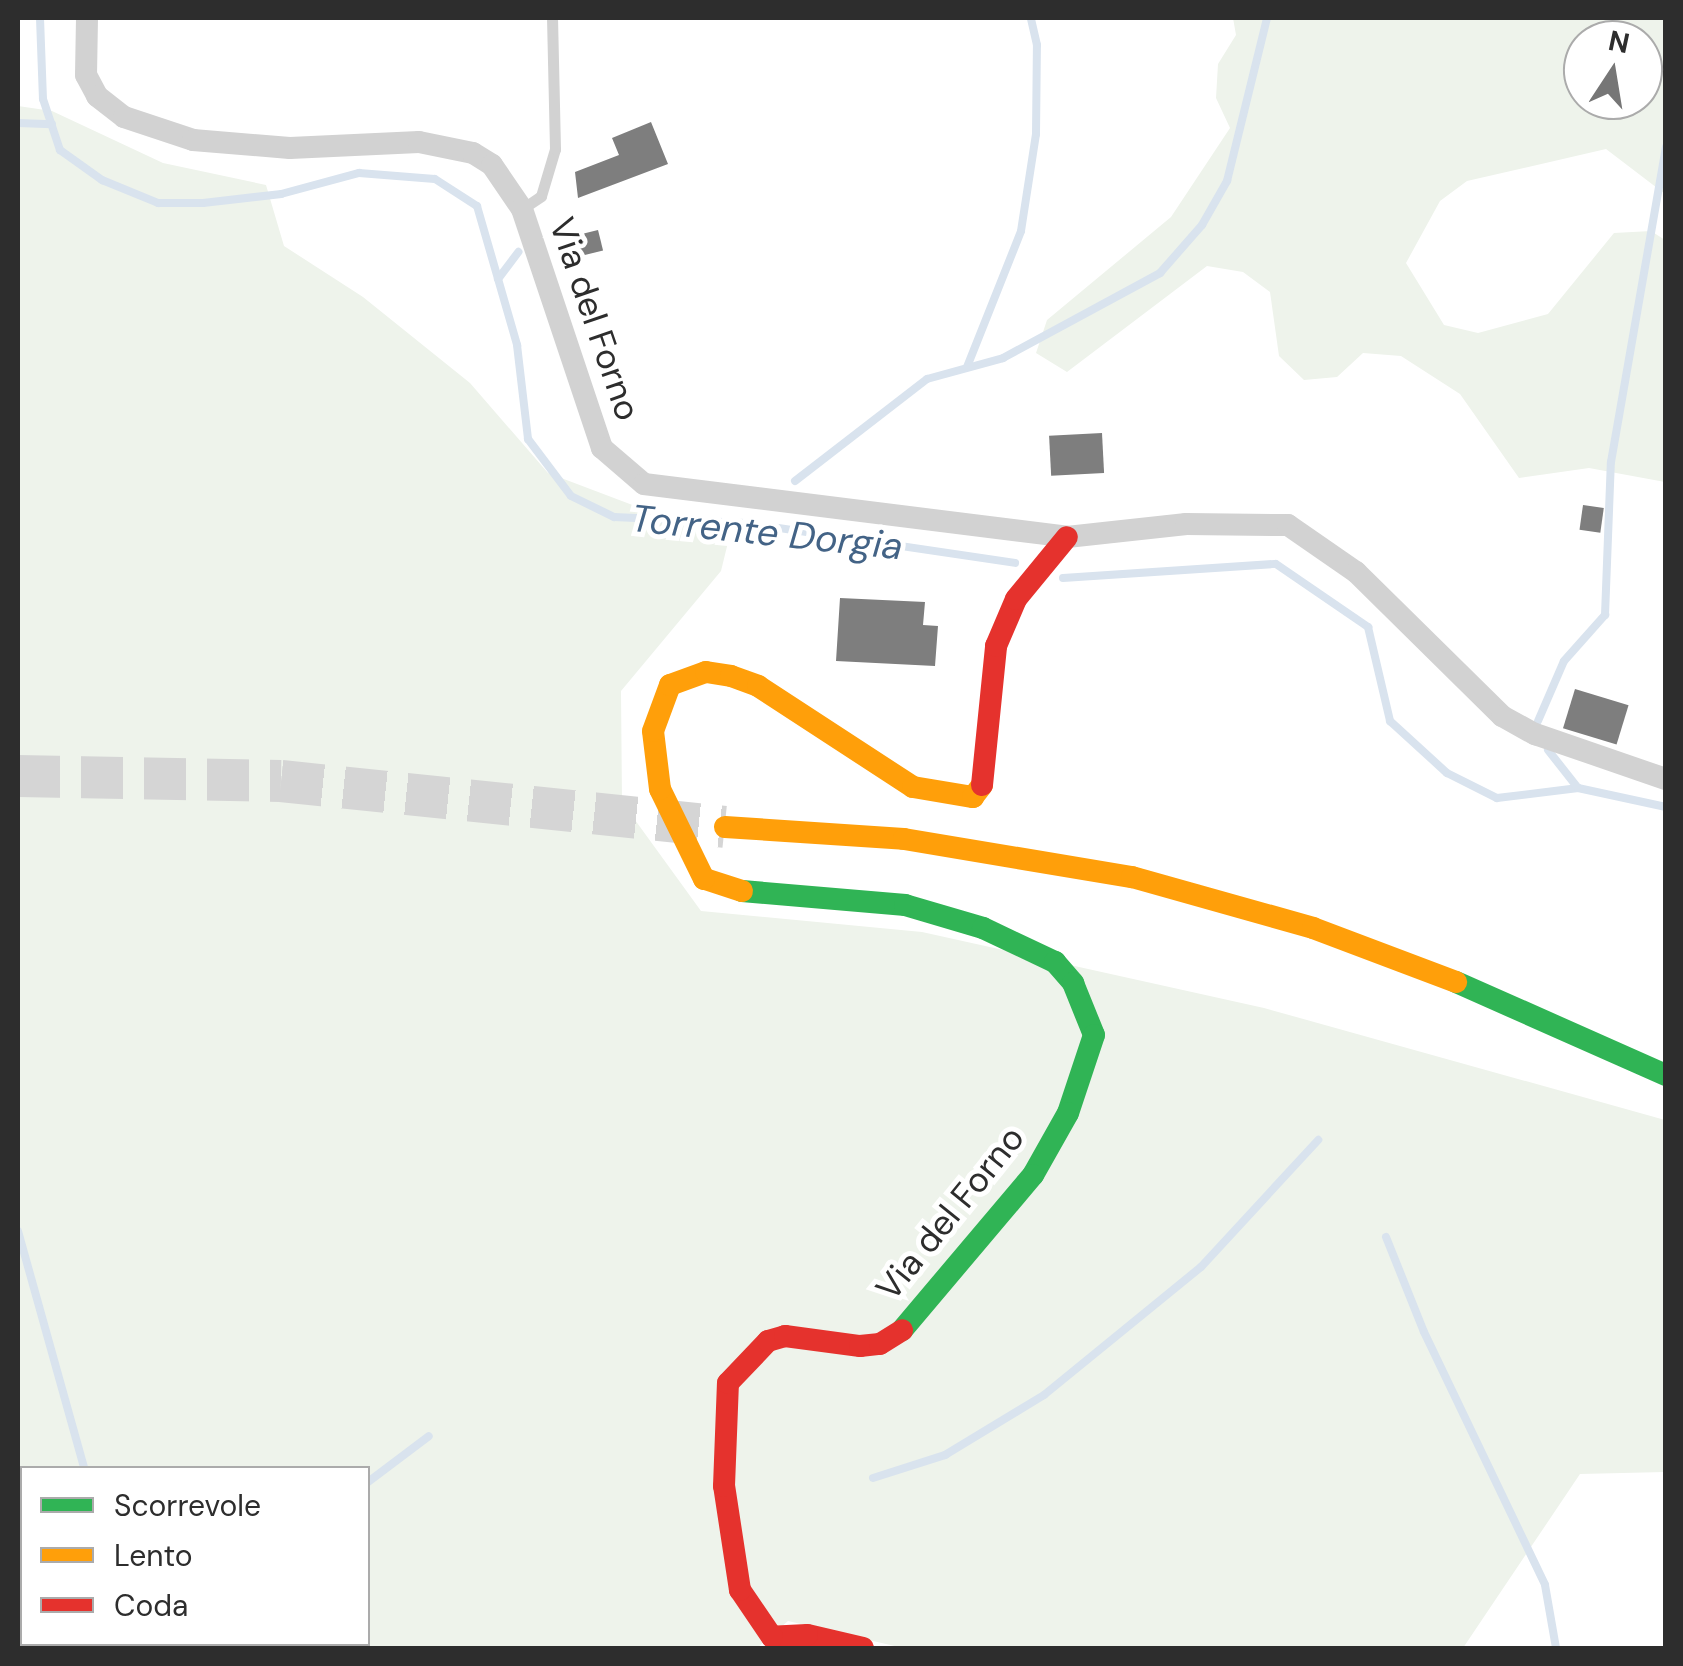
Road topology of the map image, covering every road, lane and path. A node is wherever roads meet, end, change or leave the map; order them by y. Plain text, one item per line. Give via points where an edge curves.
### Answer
1 (87, 18) edge
2 (552, 18) edge
3 (522, 209) junction
4 (1067, 538) junction
5 (1666, 779) edge
6 (725, 827) tunnel mouth
7 (1666, 1074) edge
8 (863, 1648) edge

1 - 3 street, Via del Forno via 86,76 97,96 124,117 194,140 452,147 492,165
2 - 3 lane, Via del Forno via 555,149 540,196
3 - 4 street, Via del Forno via 602,448 629,477
4 - 5 street, Via del Forno via 1186,524 1288,524 1356,572 1502,716
4 - 8 main road, Via del Forno via 1016,600 996,646 984,783 973,797 913,786 758,686 731,676 706,672 670,686 652,731 660,789 704,879 726,890 905,905 983,928 1055,962 1074,983 1094,1036 1068,1113 1033,1176 899,1332 860,1346 785,1336 768,1341 728,1384 724,1486 740,1590 772,1637 808,1636
6 - 7 main road via 904,838 1132,877 1313,928 1479,991

